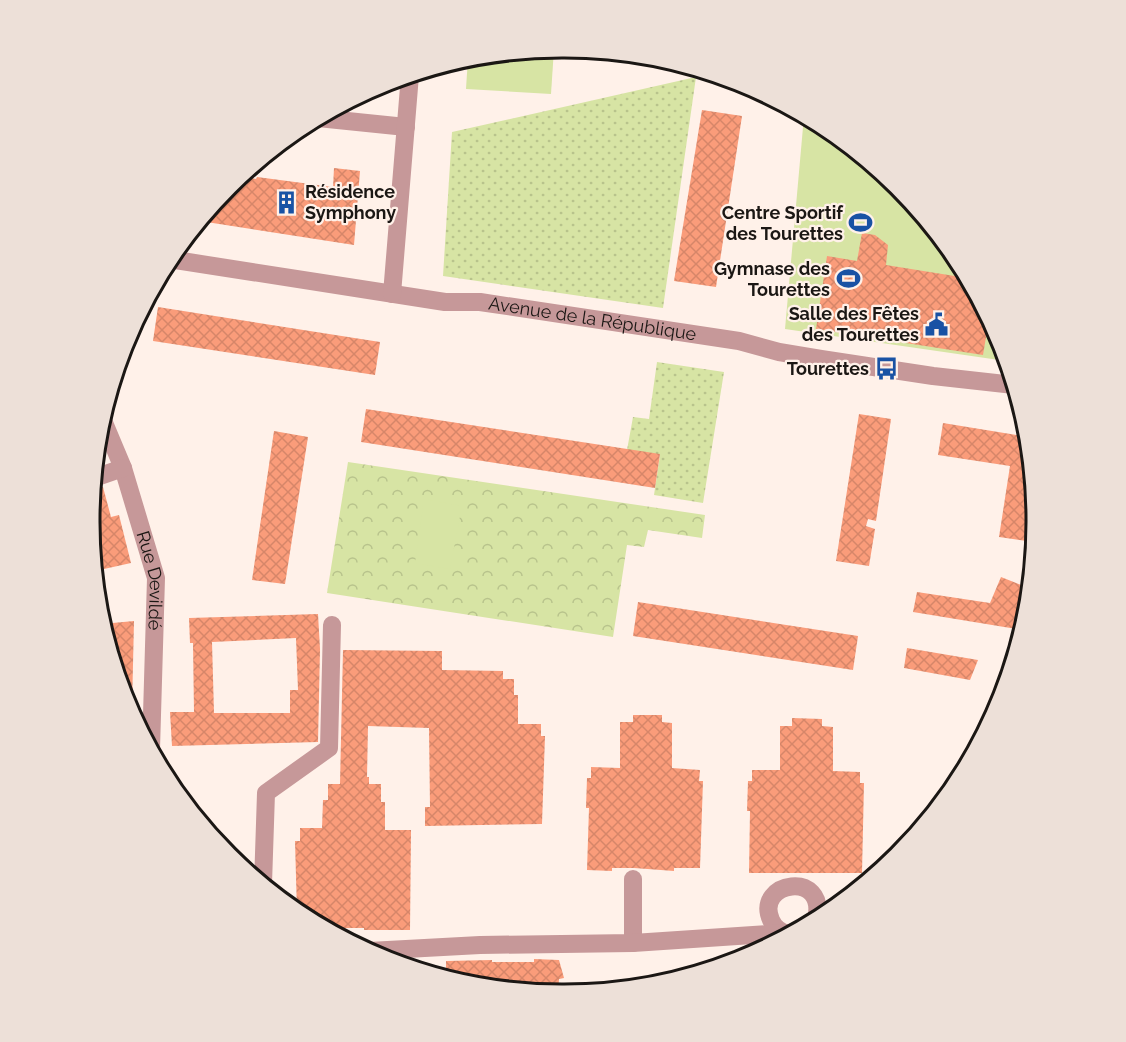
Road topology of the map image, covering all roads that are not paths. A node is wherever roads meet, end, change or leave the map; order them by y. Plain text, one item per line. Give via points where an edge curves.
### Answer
1 (409, 85) edge
2 (333, 120) edge
3 (406, 127) junction
4 (180, 261) edge
5 (392, 294) junction
6 (1005, 384) edge
7 (109, 434) edge
8 (123, 468) junction
9 (103, 475) edge
10 (332, 625) dead end
11 (151, 732) edge
12 (263, 873) edge
13 (633, 879) dead end
14 (817, 908) edge
15 (779, 930) edge
16 (770, 935) edge
17 (633, 943) junction
18 (391, 950) edge

1 - 3 street
2 - 3 street
3 - 5 street
4 - 5 street, Avenue de la République
5 - 6 street, Avenue de la République via 445,302 480,302 739,341 779,352
7 - 8 street, Rue Devildé
8 - 9 street
8 - 11 street, Rue Devildé via 156,578
10 - 12 street via 328,748 266,793
13 - 17 street
14 - 15 street via 814,896 800,886 784,887 768,906
16 - 17 street
17 - 18 street

